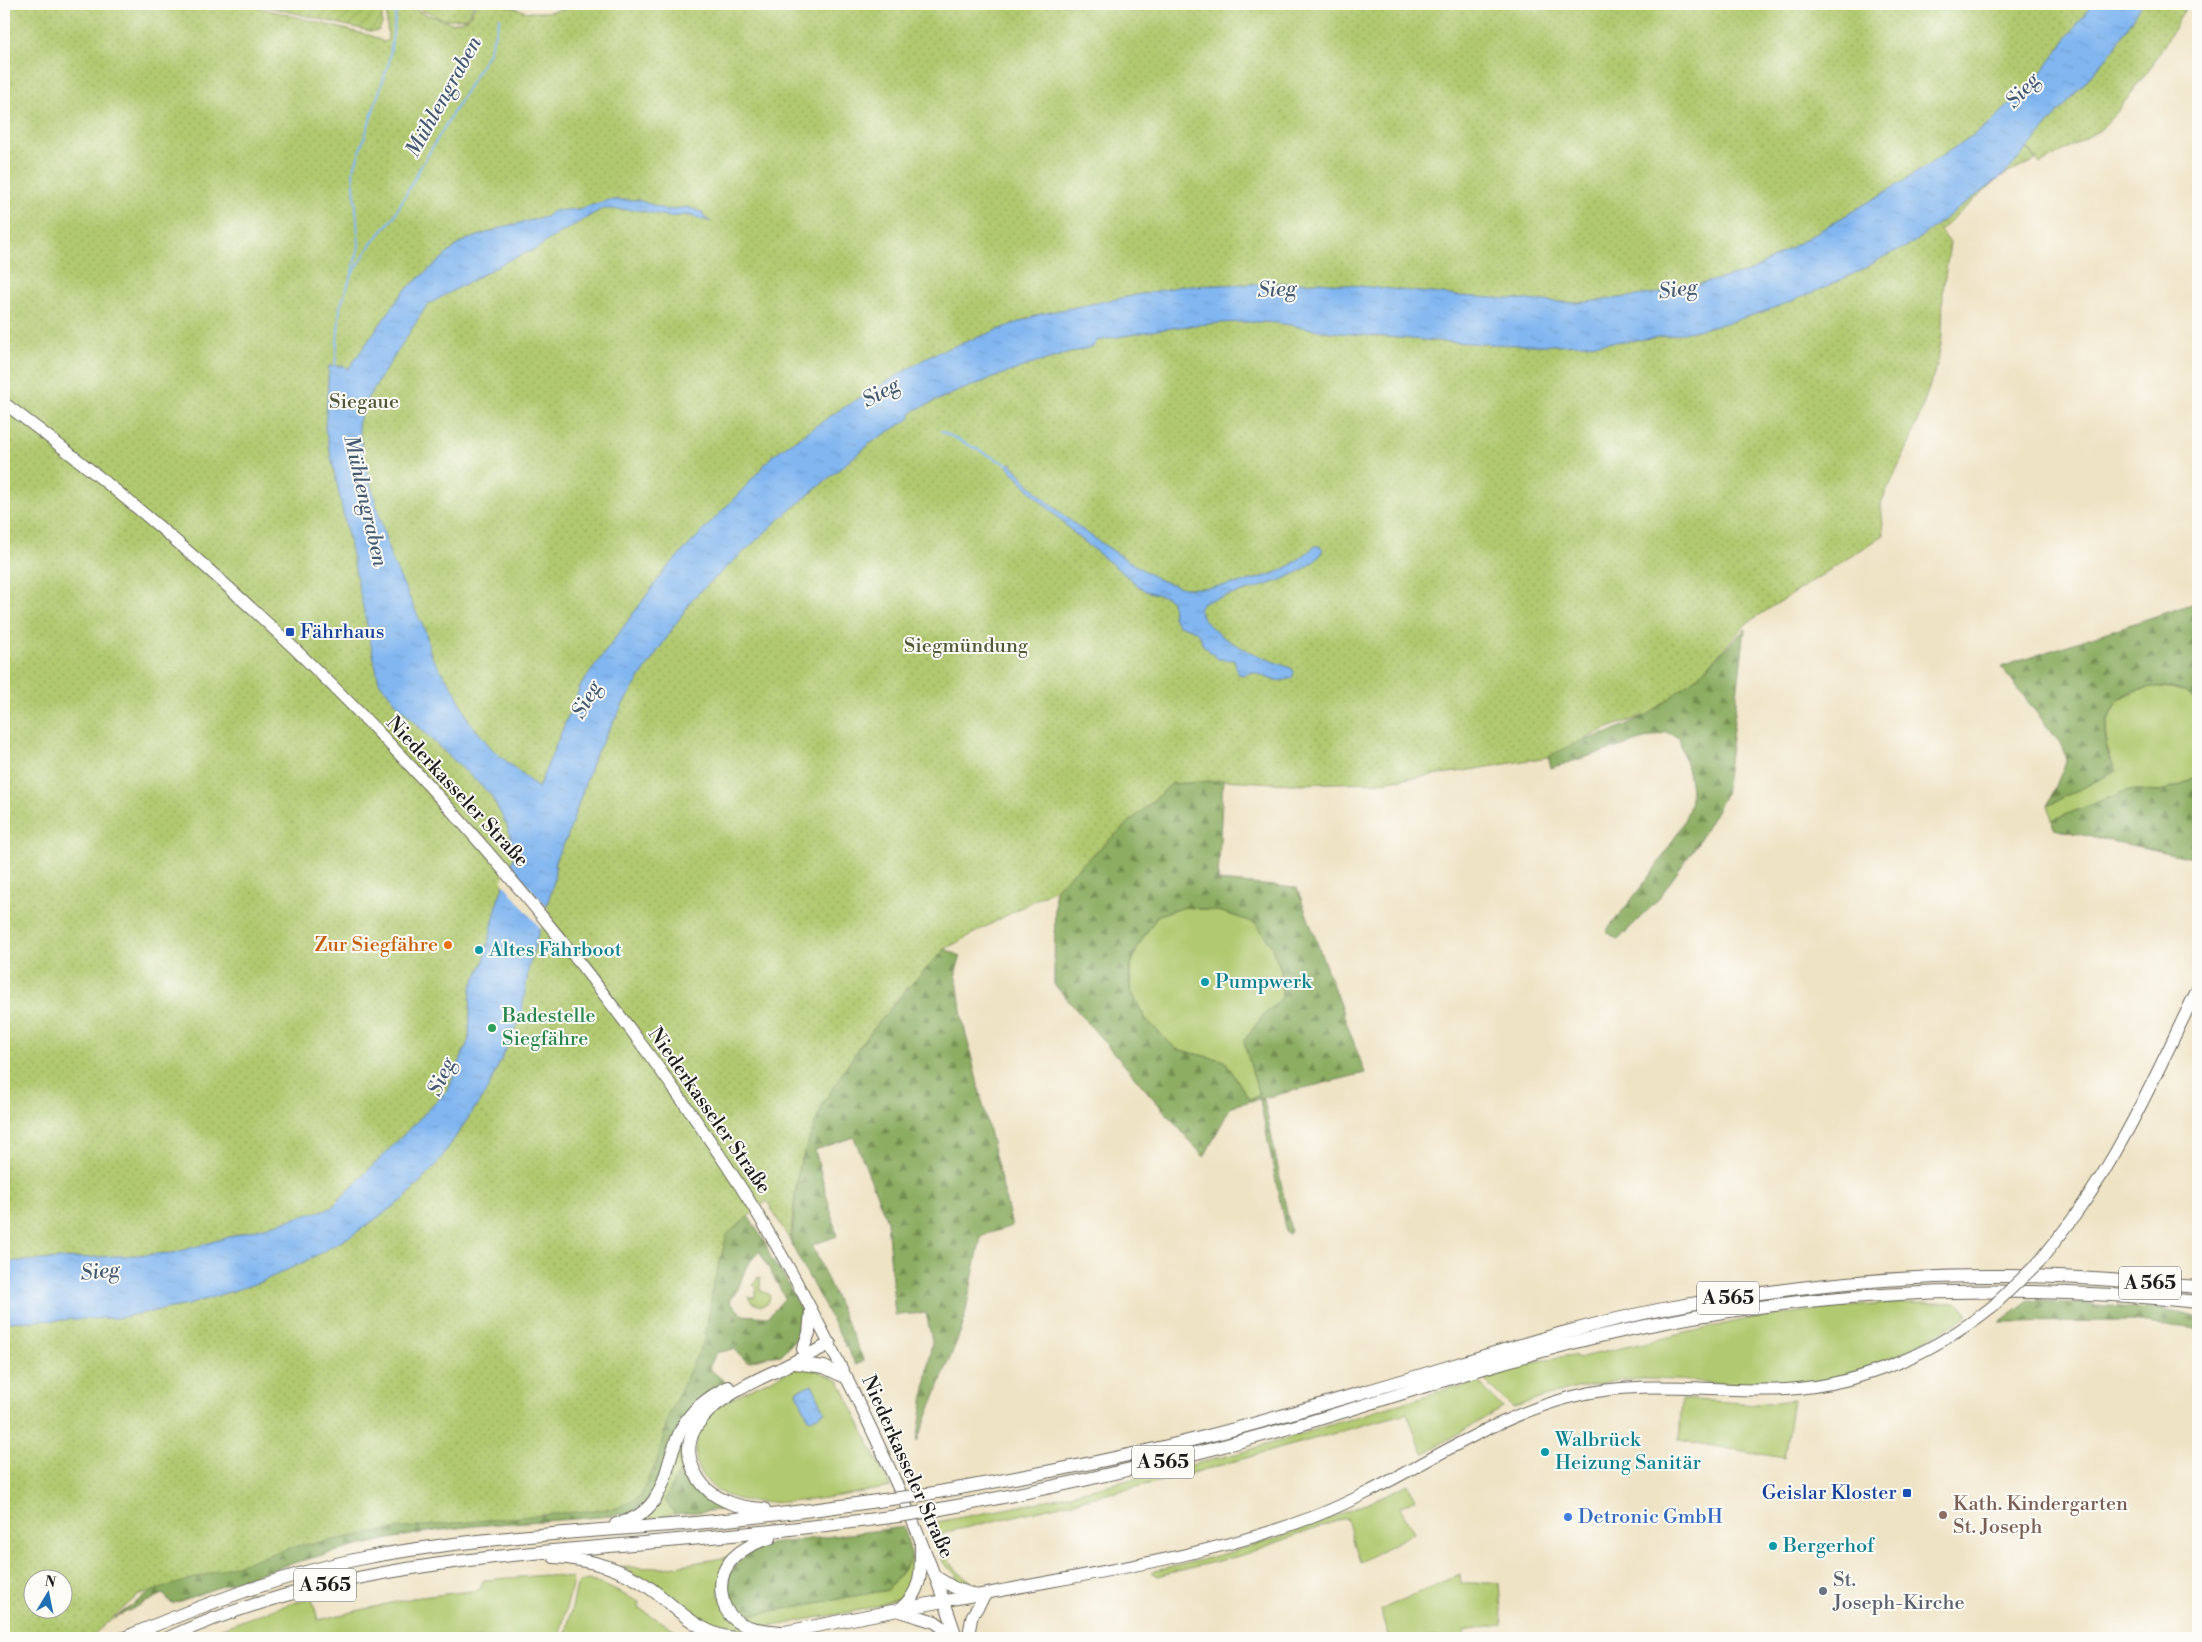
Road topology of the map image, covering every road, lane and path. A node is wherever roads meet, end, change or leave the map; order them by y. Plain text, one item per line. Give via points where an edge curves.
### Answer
1 (4, 403) edge
2 (2198, 988) edge
3 (2198, 1287) edge
4 (2198, 1302) edge
5 (811, 1311) junction
6 (828, 1341) junction
7 (803, 1349) junction
8 (792, 1363) junction
9 (847, 1378) junction
10 (821, 1510) junction
11 (801, 1529) junction
12 (579, 1532) junction
13 (921, 1543) junction
14 (489, 1557) junction
15 (935, 1576) junction
16 (981, 1595) junction
17 (944, 1601) junction
18 (898, 1610) junction
19 (781, 1632) junction
20 (124, 1638) edge
21 (168, 1638) edge
22 (735, 1638) edge
23 (758, 1638) edge
24 (957, 1638) edge
25 (968, 1638) edge

1 - 5 main road, Niederkasseler Straße via 184,547 322,676 469,830 585,968 689,1109 760,1218
2 - 16 main road, bridge via 2131,1123 2075,1216 2039,1262 1993,1306 1931,1348 1881,1371 1803,1388 1765,1390 1655,1386 1615,1388 1577,1395 1515,1416 1358,1497 1268,1533 1180,1556
3 - 10 highway, A 565, bridge via 2101,1279 1988,1276 1842,1284 1736,1296 1598,1322 1366,1392 1198,1438 1038,1474
4 - 11 highway, A 565, bridge via 2078,1293 1908,1293 1840,1298 1680,1320 1600,1336 1512,1360 1303,1424 1131,1470 1022,1495
5 - 6 main road, Niederkasseler Straße
5 - 7 highway via 809,1333
6 - 7 highway
6 - 8 highway
6 - 9 main road, Niederkasseler Straße
7 - 12 highway via 707,1398 691,1413 683,1426 661,1490 638,1516 626,1522
8 - 9 highway via 824,1367
8 - 10 highway via 734,1391 712,1407 694,1430 689,1456 698,1479 725,1501 747,1508
9 - 13 main road, Niederkasseler Straße via 894,1476
10 - 12 highway, A 565
11 - 14 highway, A 565
11 - 19 highway via 753,1543 735,1554 721,1580 723,1605 734,1620 755,1629
12 - 20 highway, A 565 via 477,1540 334,1565 270,1582
13 - 15 main road, Niederkasseler Straße
13 - 18 highway via 919,1584 908,1602
14 - 21 highway, A 565 via 404,1568 318,1587 234,1612
14 - 22 highway via 568,1558 613,1568 648,1587 690,1621 706,1630
15 - 16 main road
15 - 17 main road, Niederkasseler Straße
16 - 17 main road
16 - 25 main road via 972,1616
17 - 18 highway
17 - 24 main road, Niederkasseler Straße
18 - 19 highway
18 - 24 highway via 935,1622
19 - 23 highway

